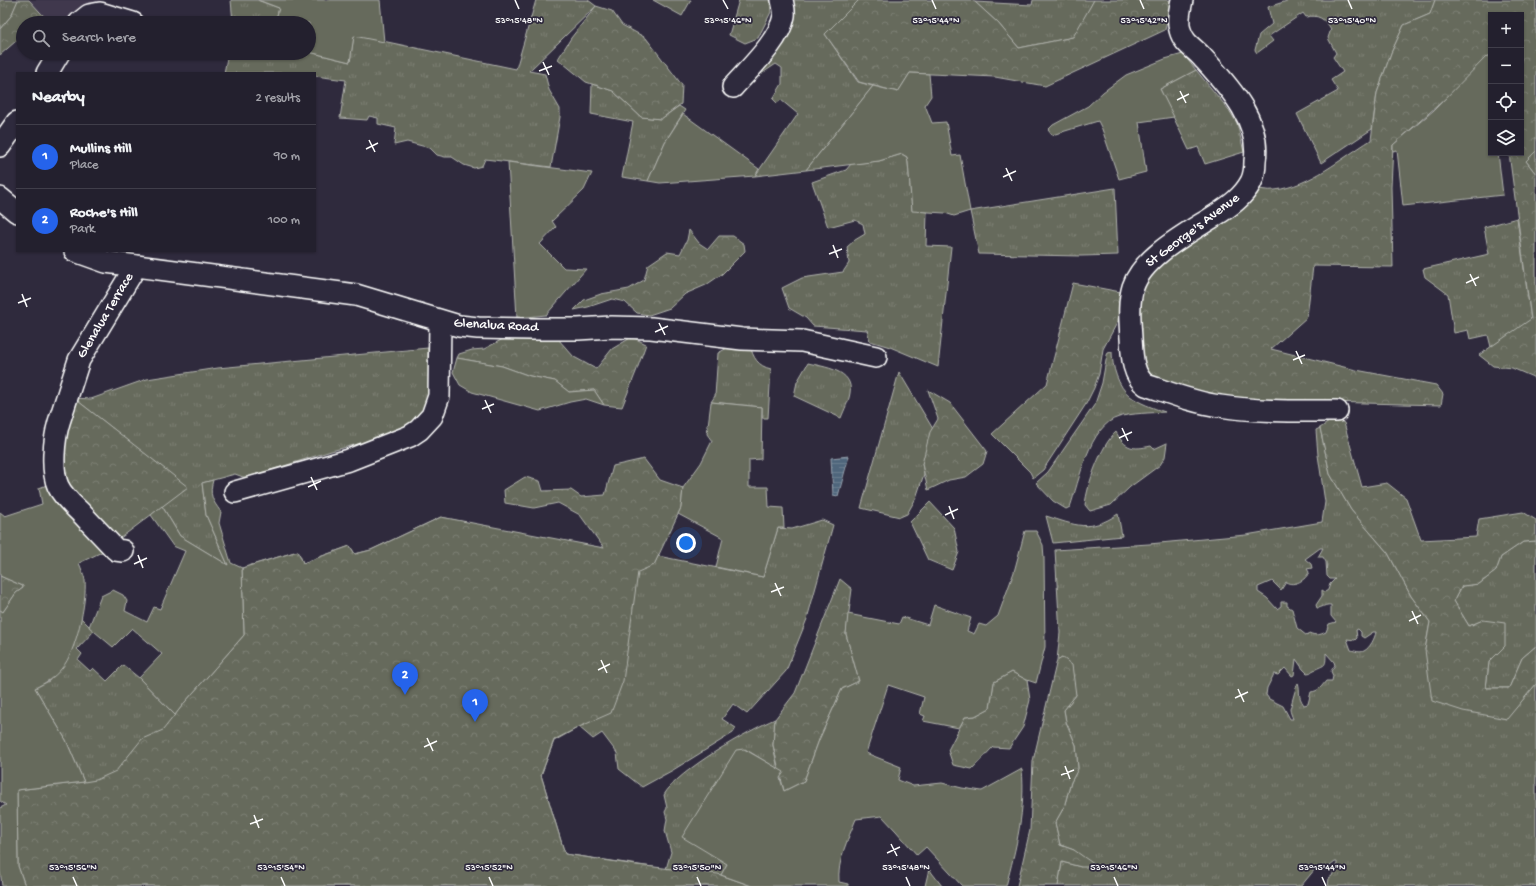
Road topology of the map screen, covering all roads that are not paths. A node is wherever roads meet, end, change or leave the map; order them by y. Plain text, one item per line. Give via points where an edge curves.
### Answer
1 (782, 0) edge
2 (1182, 0) edge
3 (88, 16) edge
4 (107, 16) edge
5 (55, 60) edge
6 (48, 72) edge
7 (733, 87) dead end
8 (16, 123) edge
9 (0, 146) edge
10 (0, 198) edge
11 (16, 211) edge
12 (78, 252) edge
13 (136, 266) junction
14 (440, 321) junction
15 (876, 356) dead end
16 (1337, 411) dead end
17 (235, 492) dead end
18 (122, 551) dead end

1 - 7 street via 785,15 778,30 764,53
2 - 16 street, St George's Avenue via 1179,28 1185,43 1201,56 1247,114 1257,150 1251,182 1237,201 1165,249 1147,263 1139,274 1133,287 1129,310 1132,354 1137,375 1146,385 1195,401 1220,406 1283,411
3 - 4 street
5 - 6 street
8 - 9 street
10 - 11 street
12 - 13 street, Glenalua Road via 106,262
13 - 14 street, Glenalua Road via 356,295
13 - 18 street, Glenalua Terrace via 79,360 56,432 54,467 59,487 69,501 116,550
14 - 15 street, Glenalua Road via 478,328 651,328 742,339 802,341
14 - 17 street via 439,396 432,416 419,430 349,460

